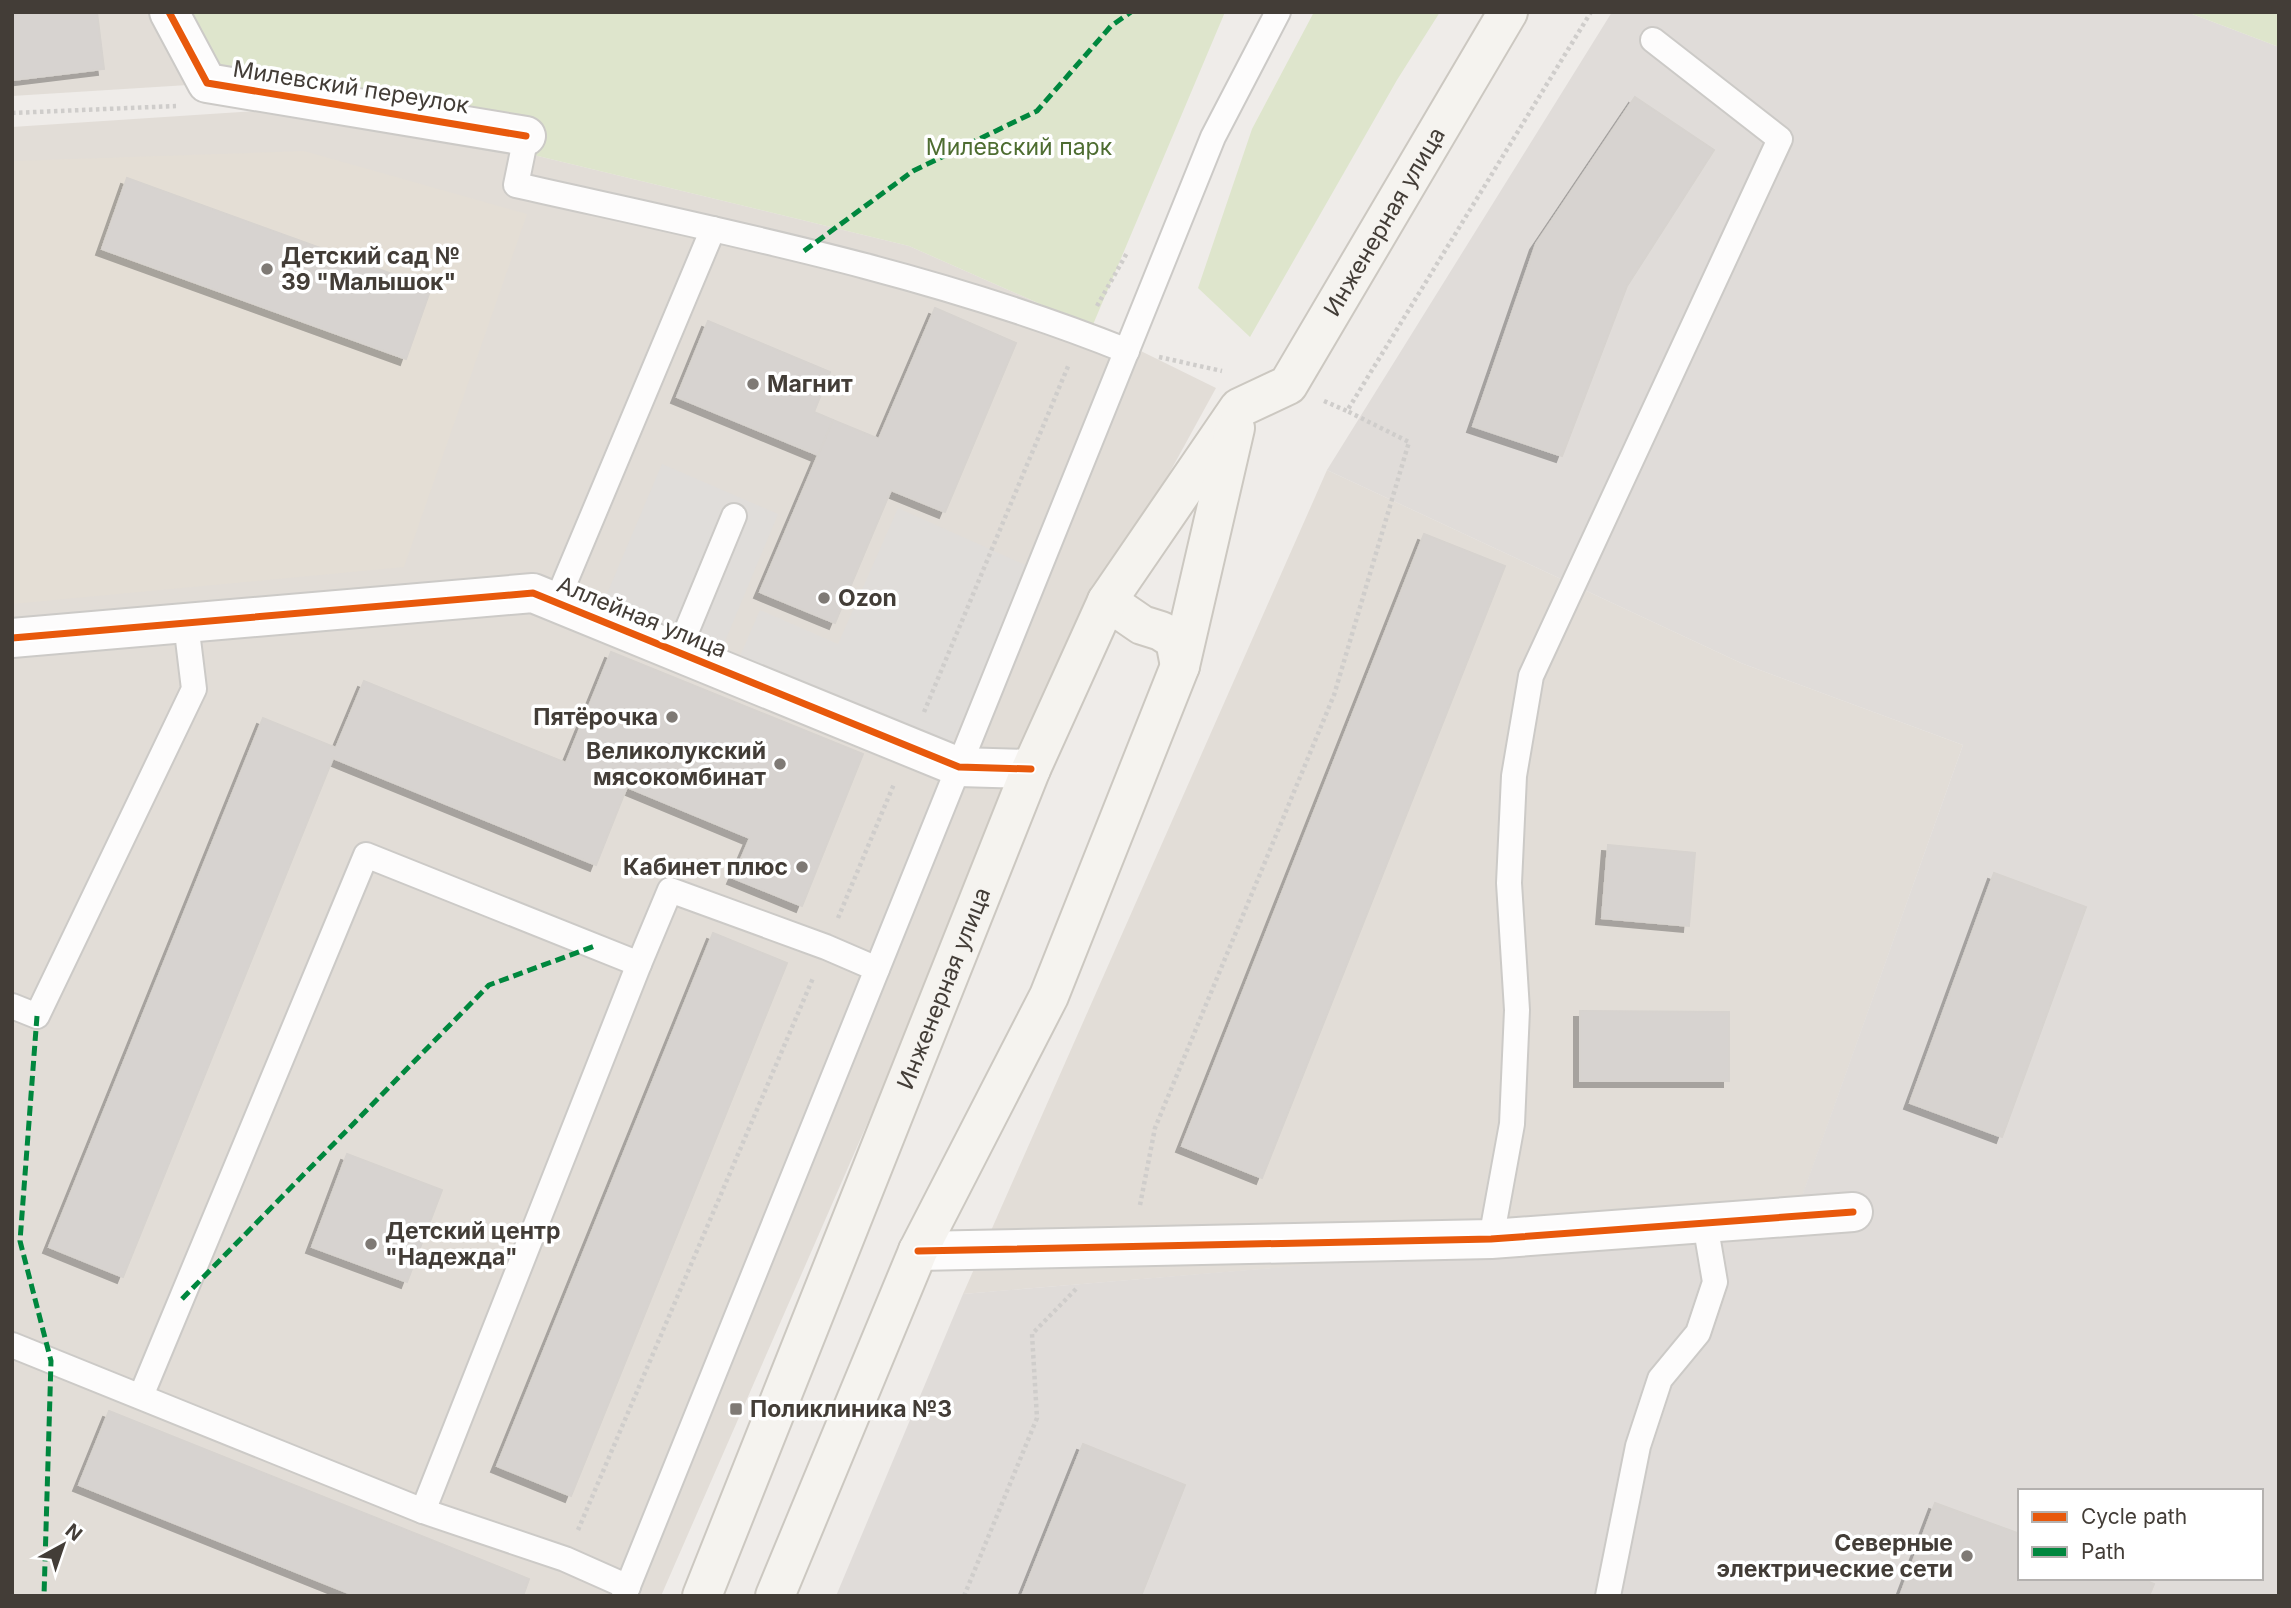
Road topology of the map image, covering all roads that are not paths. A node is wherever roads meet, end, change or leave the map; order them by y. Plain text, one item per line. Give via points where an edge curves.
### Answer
1 (169, 12) edge
2 (1278, 12) edge
3 (1508, 12) edge
4 (1653, 40) dead end
5 (526, 136) joint
6 (713, 229) junction
7 (1127, 351) junction
8 (1239, 408) junction
9 (734, 516) dead end
10 (1107, 601) junction
11 (556, 603) junction
12 (186, 623) junction
13 (12, 638) edge
14 (677, 654) junction
15 (1180, 666) junction
16 (959, 767) junction
17 (1031, 769) junction
18 (639, 964) junction
19 (877, 969) junction
20 (12, 1006) edge
21 (1853, 1212) dead end
22 (1705, 1223) junction
23 (1491, 1239) junction
24 (918, 1251) junction
25 (12, 1345) edge
26 (141, 1396) junction
27 (423, 1511) junction
28 (626, 1591) edge
29 (702, 1596) edge
30 (775, 1596) edge
31 (1608, 1596) edge

1 - 5 street, Милевский переулок via 207,83
2 - 7 lane via 1213,137
3 - 8 main road, Инженерная улица via 1288,385
4 - 23 lane via 1780,139 1531,676 1514,776 1509,883 1517,1010 1512,1124
5 - 6 lane via 516,185
6 - 7 lane via 915,278
6 - 11 lane
7 - 16 lane
8 - 10 main road, Инженерная улица
8 - 15 main road
9 - 14 lane
10 - 15 main road via 1175,640
10 - 17 main road, Инженерная улица
11 - 12 street, Аллейная улица via 533,593
11 - 14 street, Аллейная улица
12 - 13 street, Аллейная улица
12 - 20 lane via 194,689 37,1016
14 - 16 street, Аллейная улица
15 - 24 main road via 1049,996
16 - 17 street, Аллейная улица
16 - 19 lane
17 - 29 main road, Инженерная улица
18 - 19 lane via 670,890
18 - 26 lane via 366,855
18 - 27 lane
19 - 28 lane
21 - 22 street
22 - 23 street
22 - 31 lane via 1714,1282 1698,1332 1660,1379 1637,1446
23 - 24 street
24 - 30 main road
25 - 26 lane
26 - 27 lane
27 - 28 lane via 565,1559

